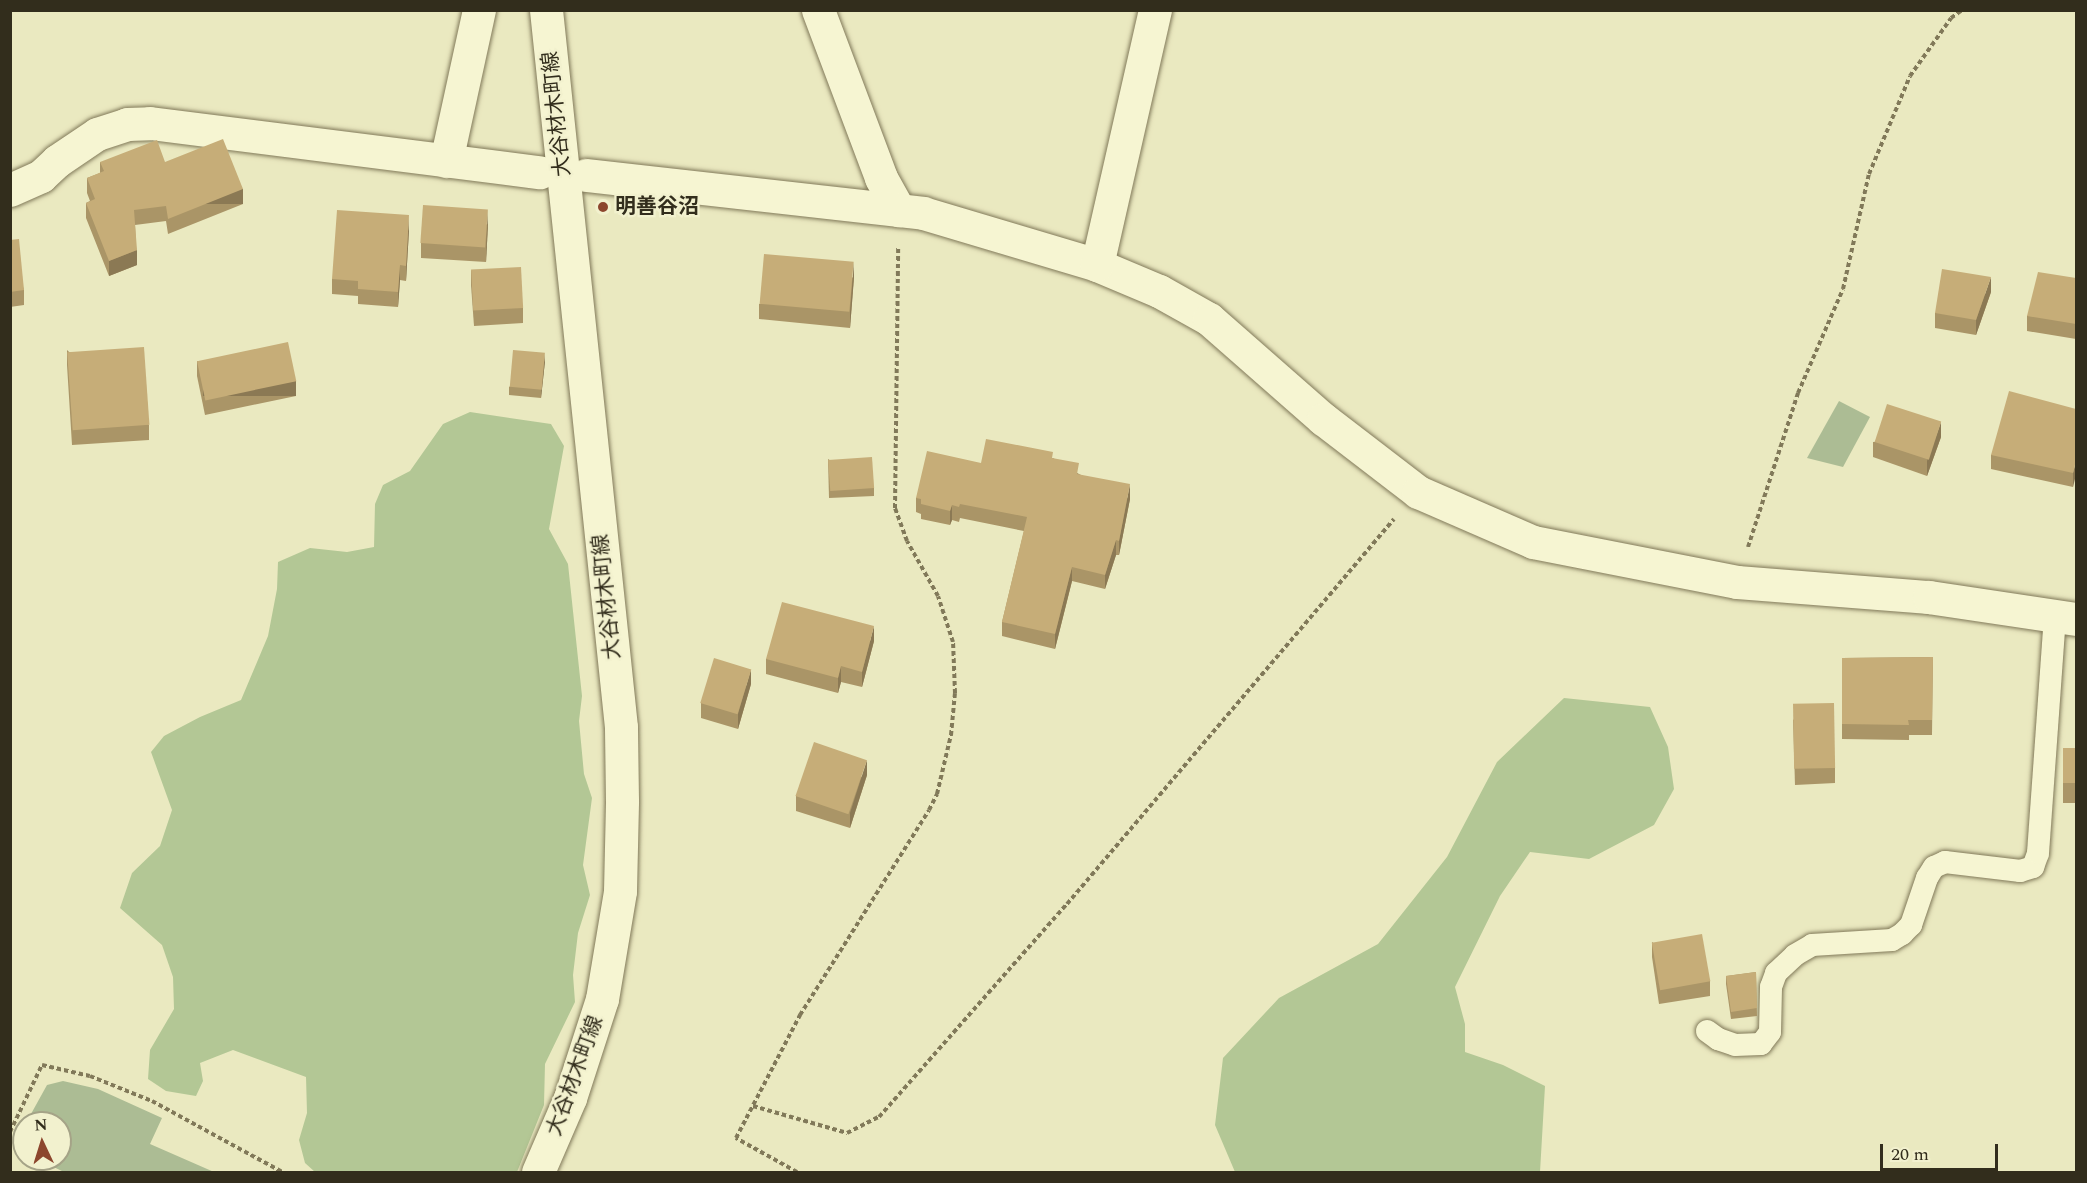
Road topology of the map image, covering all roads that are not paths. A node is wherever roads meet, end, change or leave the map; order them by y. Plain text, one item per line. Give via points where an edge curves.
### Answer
1 (479, 10) edge
2 (546, 10) edge
3 (818, 10) edge
4 (1155, 10) edge
5 (446, 161) junction
6 (540, 171) dead end
7 (586, 176) dead end
8 (10, 190) edge
9 (899, 210) junction
10 (1097, 265) junction
11 (2066, 617) edge
12 (1707, 1031) dead end
13 (538, 1173) edge

1 - 5 street
2 - 13 street, 大谷材木町線 via 621,727 622,801 620,891 602,999 570,1098
3 - 9 street via 881,178
4 - 10 street
5 - 6 street
5 - 8 street via 181,126 127,124 98,134 41,176
7 - 9 street
9 - 10 street via 923,213
10 - 11 street via 1159,291 1209,320 1323,419 1418,492 1533,542 1737,582 1929,597
11 - 12 lane via 2038,854 2033,867 2020,871 1945,862 1934,867 1911,925 1902,934 1892,940 1812,945 1776,974 1770,1032 1761,1044 1735,1045

